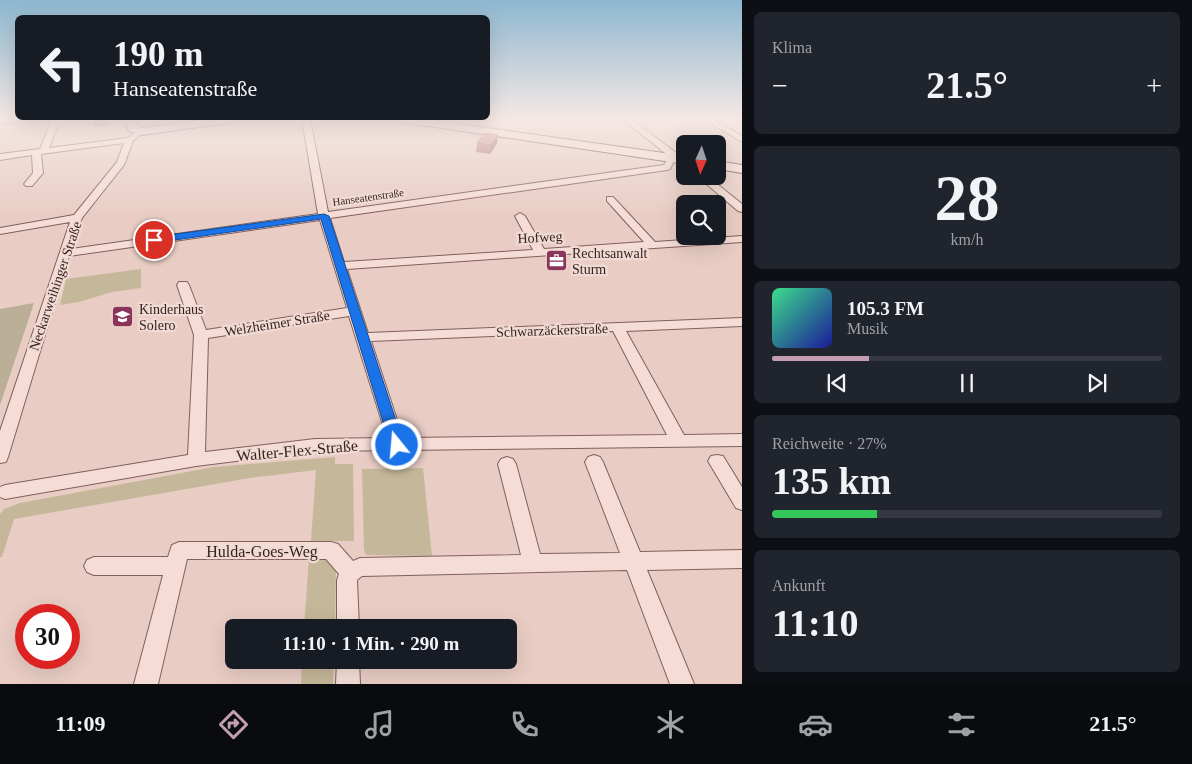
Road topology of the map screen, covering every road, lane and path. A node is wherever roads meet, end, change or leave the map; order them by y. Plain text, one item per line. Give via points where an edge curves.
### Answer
1 (41, 151) joint
2 (125, 151) edge
3 (312, 151) edge
4 (621, 151) edge
5 (0, 157) edge
6 (676, 159) edge
7 (676, 160) edge
8 (726, 166) edge
9 (742, 169) edge
10 (29, 184) dead end
11 (712, 185) edge
12 (610, 199) dead end
13 (742, 209) edge
14 (324, 216) junction
15 (520, 216) dead end
16 (77, 218) junction
17 (0, 231) edge
18 (742, 239) edge
19 (652, 245) junction
20 (64, 252) junction
21 (540, 252) junction
22 (340, 266) junction
23 (183, 284) dead end
24 (354, 311) junction
25 (742, 322) edge
26 (617, 327) junction
27 (201, 335) junction
28 (362, 337) junction
29 (742, 440) edge
30 (679, 441) junction
31 (397, 445) junction
32 (0, 457) edge
33 (196, 460) junction
34 (717, 461) dead end
35 (594, 462) dead end
36 (507, 464) dead end
37 (2, 491) edge
38 (742, 503) edge
39 (742, 559) edge
40 (634, 562) junction
41 (533, 564) junction
42 (94, 566) dead end
43 (175, 566) junction
44 (350, 572) junction
45 (348, 619) edge
46 (348, 669) edge
47 (146, 684) edge
48 (348, 684) edge
49 (682, 684) edge

1 - 5 street
1 - 10 street via 36,164 38,173
2 - 16 street, Neckarweihinger Straße via 121,163
3 - 14 street
4 - 6 main road
7 - 14 street, Hanseatenstraße via 667,167
8 - 9 main road
11 - 13 street
12 - 19 street
14 - 20 street, Hanseatenstraße
14 - 22 street
15 - 21 street
16 - 17 street
16 - 20 street, Neckarweihinger Straße
18 - 19 street, Hofweg
19 - 21 street, Hofweg
20 - 32 street, Neckarweihinger Straße
21 - 22 street, Hofweg
22 - 24 street
23 - 27 street
24 - 27 street, Welzheimer Straße
24 - 28 street
25 - 26 street, Schwarzäckerstraße
26 - 28 street, Schwarzäckerstraße
26 - 30 street
27 - 33 street
28 - 31 street
29 - 30 street, Walter-Flex-Straße
30 - 31 street, Walter-Flex-Straße
31 - 33 street, Walter-Flex-Straße via 315,446
33 - 37 street, Walter-Flex-Straße
34 - 38 street
35 - 40 street
36 - 41 street
39 - 40 street
40 - 41 street
40 - 49 street
41 - 44 street via 360,567
42 - 43 street
43 - 44 street, Hulda-Goes-Weg via 179,551 331,550
43 - 47 street, Hulda-Goes-Weg
44 - 45 street via 347,580
46 - 48 street

